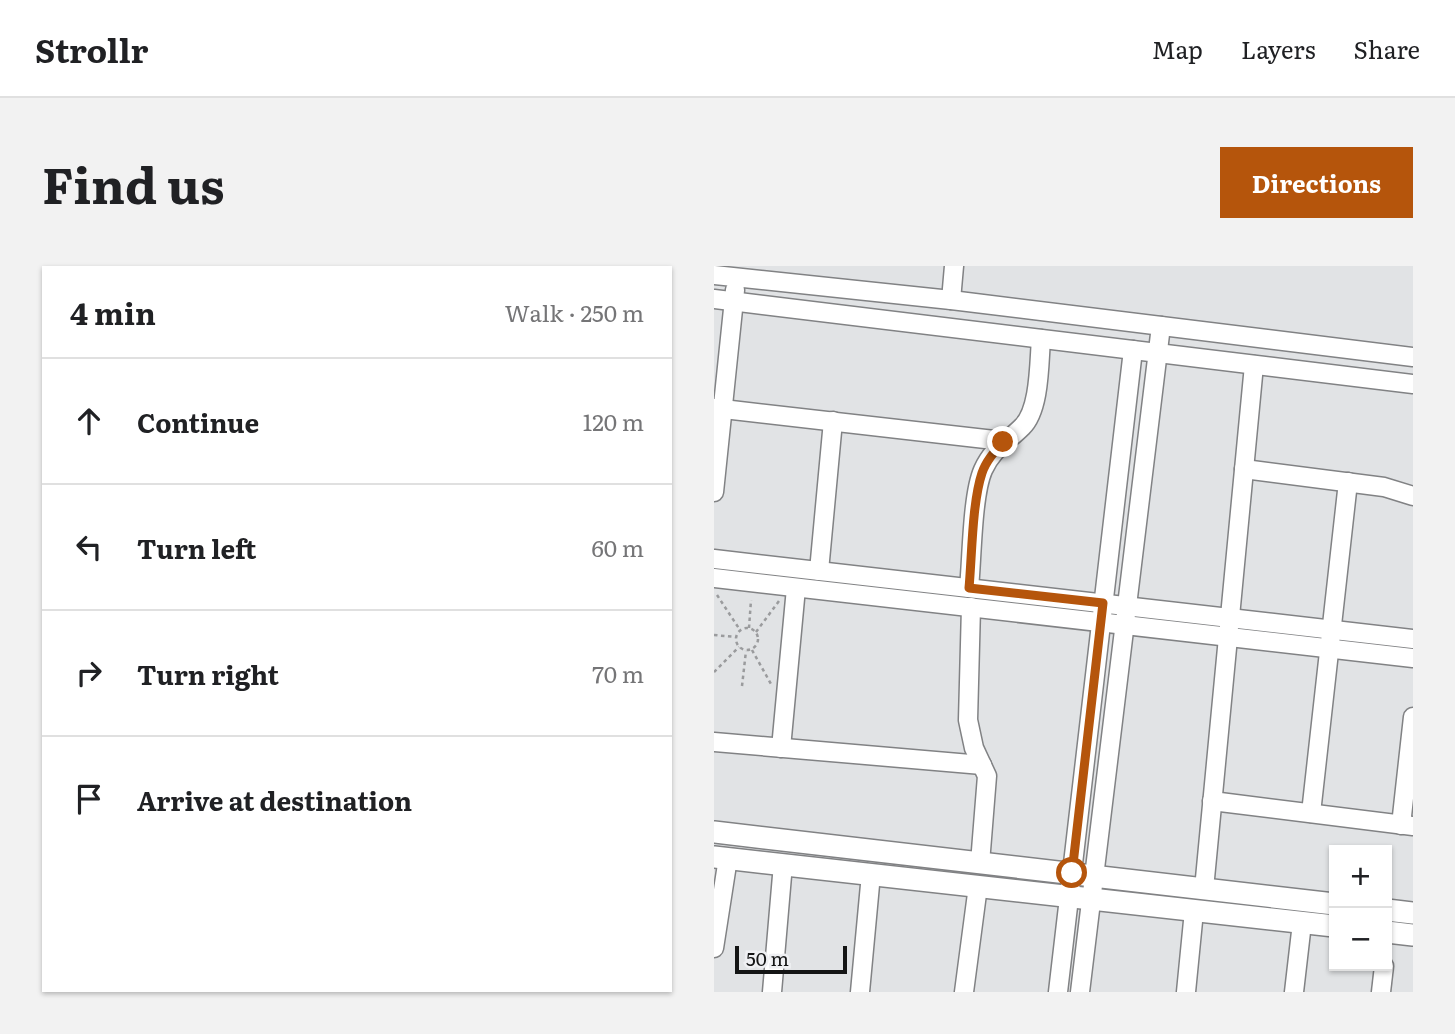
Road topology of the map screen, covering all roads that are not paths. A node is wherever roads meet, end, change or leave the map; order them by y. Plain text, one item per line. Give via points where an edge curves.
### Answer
1 (954, 266) edge
2 (787, 274) edge
3 (714, 275) edge
4 (736, 278) junction
5 (714, 299) edge
6 (951, 300) junction
7 (734, 301) junction
8 (1161, 326) junction
9 (1041, 339) junction
10 (1133, 350) junction
11 (1158, 353) junction
12 (1413, 357) edge
13 (1254, 365) junction
14 (1413, 384) edge
15 (718, 408) edge
16 (833, 421) junction
17 (1003, 442) junction
18 (1244, 469) junction
19 (1348, 482) junction
20 (714, 492) edge
21 (1413, 496) edge
22 (714, 559) edge
23 (819, 571) junction
24 (714, 578) edge
25 (792, 587) junction
26 (969, 588) junction
27 (1103, 603) junction
28 (1127, 606) junction
29 (971, 607) junction
30 (1230, 618) junction
31 (1101, 622) junction
32 (1125, 625) junction
33 (1331, 629) junction
34 (1228, 636) junction
35 (1413, 639) edge
36 (1329, 648) junction
37 (1413, 658) edge
38 (1413, 717) edge
39 (714, 742) edge
40 (780, 748) junction
41 (982, 765) junction
42 (1212, 801) junction
43 (1311, 813) junction
44 (1407, 825) edge
45 (714, 832) edge
46 (721, 857) edge
47 (980, 863) junction
48 (783, 864) junction
49 (1072, 873) junction
50 (871, 874) junction
51 (1094, 876) junction
52 (978, 886) junction
53 (1204, 889) junction
54 (1069, 897) junction
55 (1091, 899) junction
56 (1329, 903) edge
57 (1194, 911) junction
58 (1392, 911) edge
59 (1413, 913) edge
60 (1302, 923) junction
61 (1329, 926) edge
62 (1392, 933) edge
63 (1413, 935) edge
64 (714, 948) edge
65 (1383, 971) edge
66 (772, 992) edge
67 (860, 992) edge
68 (964, 992) edge
69 (1058, 992) edge
70 (1080, 992) edge
71 (1186, 992) edge
72 (1294, 992) edge
73 (1381, 992) edge

1 - 6 street
2 - 4 street
2 - 6 street
3 - 4 street
4 - 7 street
5 - 7 street
6 - 8 street
7 - 9 street
7 - 15 street
8 - 11 street
8 - 12 street
9 - 10 street
9 - 17 street via 1031,415
10 - 11 street
10 - 27 street
11 - 13 street
11 - 28 street
13 - 14 street
13 - 18 street
15 - 16 street
15 - 20 street
16 - 17 street
16 - 23 street
17 - 26 street via 982,473
18 - 19 street
18 - 30 street
19 - 21 street
19 - 33 street
22 - 23 street
23 - 26 street
24 - 25 street
25 - 29 street
25 - 40 street
26 - 27 street
27 - 28 street
27 - 31 street
28 - 30 street
28 - 32 street
29 - 31 street
29 - 41 street via 968,720
30 - 33 street
30 - 34 street
31 - 32 street
31 - 49 street
32 - 34 street
32 - 51 street
33 - 35 street
33 - 36 street
34 - 36 street
34 - 42 street
36 - 37 street
36 - 43 street
38 - 44 street
39 - 40 street
40 - 41 street
41 - 47 street via 987,793
42 - 43 street
42 - 53 street
43 - 44 street
45 - 47 street
46 - 48 street
46 - 64 street
47 - 49 street
48 - 50 street
48 - 66 street
49 - 51 street
49 - 54 street
50 - 52 street
50 - 67 street
51 - 53 street
51 - 55 street
52 - 54 street
52 - 68 street
53 - 56 street
54 - 55 street
54 - 69 street
55 - 57 street
55 - 70 street
57 - 60 street
57 - 71 street
58 - 59 street
60 - 61 street
60 - 72 street
62 - 63 street
65 - 73 street

